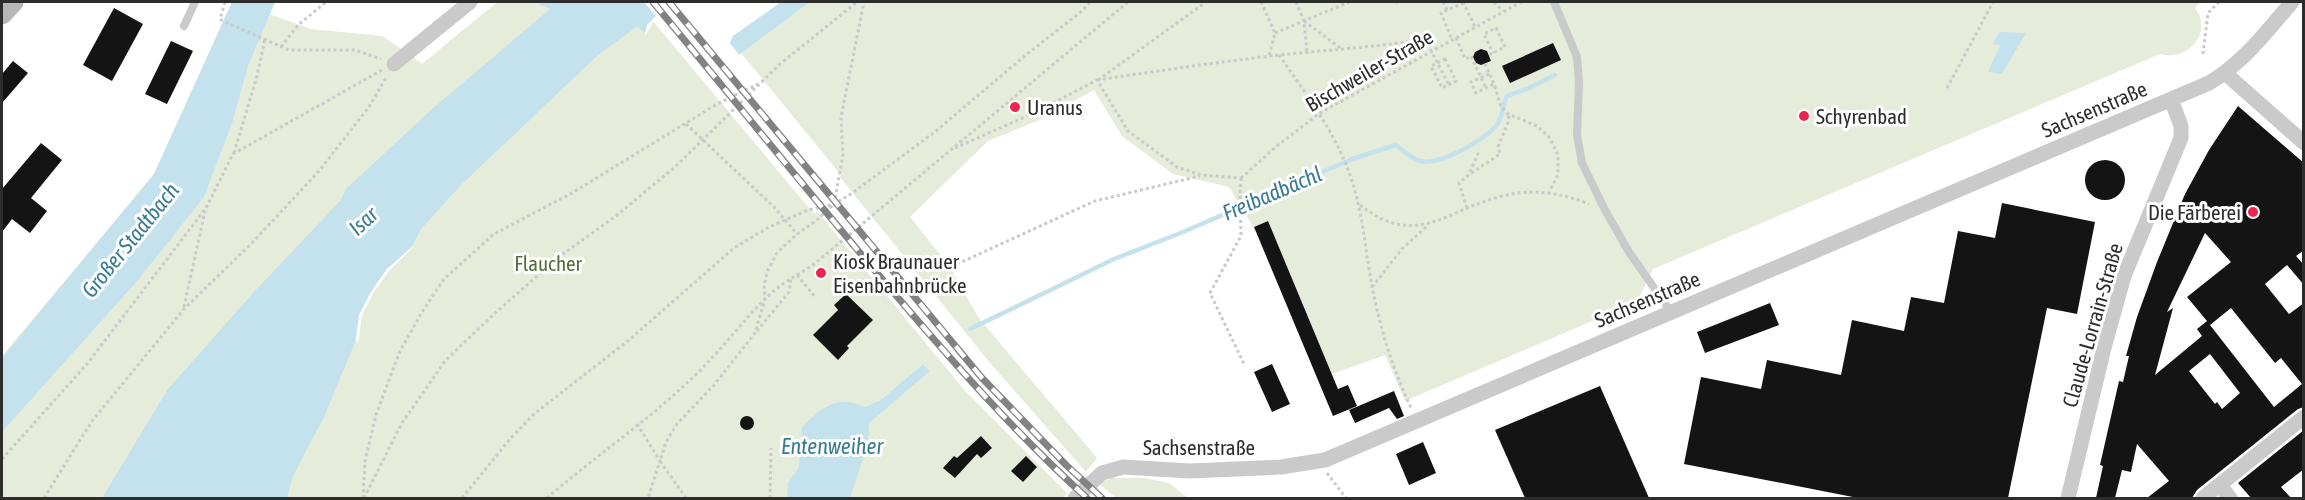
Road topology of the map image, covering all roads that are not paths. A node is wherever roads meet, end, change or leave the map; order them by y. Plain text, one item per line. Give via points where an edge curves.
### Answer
1 (13, 2) edge
2 (195, 2) edge
3 (470, 2) edge
4 (1554, 2) edge
5 (2292, 2) edge
6 (2, 14) edge
7 (184, 26) dead end
8 (394, 64) road end
9 (2225, 73) junction
10 (2171, 99) junction
11 (2304, 142) edge
12 (1671, 312) junction
13 (2304, 417) edge
14 (2220, 485) junction
15 (1075, 498) edge
16 (2068, 498) edge
17 (2204, 498) edge
18 (2230, 498) edge

1 - 6 main road
2 - 7 lane
3 - 8 street
4 - 12 lane via 1577,57 1577,135 1582,164 1629,252
5 - 9 street
9 - 10 street, Sachsenstraße
9 - 11 street
10 - 12 street, Sachsenstraße
10 - 16 street, Claude-Lorrain-Straße via 2181,138 2124,276
12 - 15 street, Sachsenstraße via 1325,460 1281,467 1190,471 1123,467 1102,473
13 - 14 street
14 - 17 street
14 - 18 street

